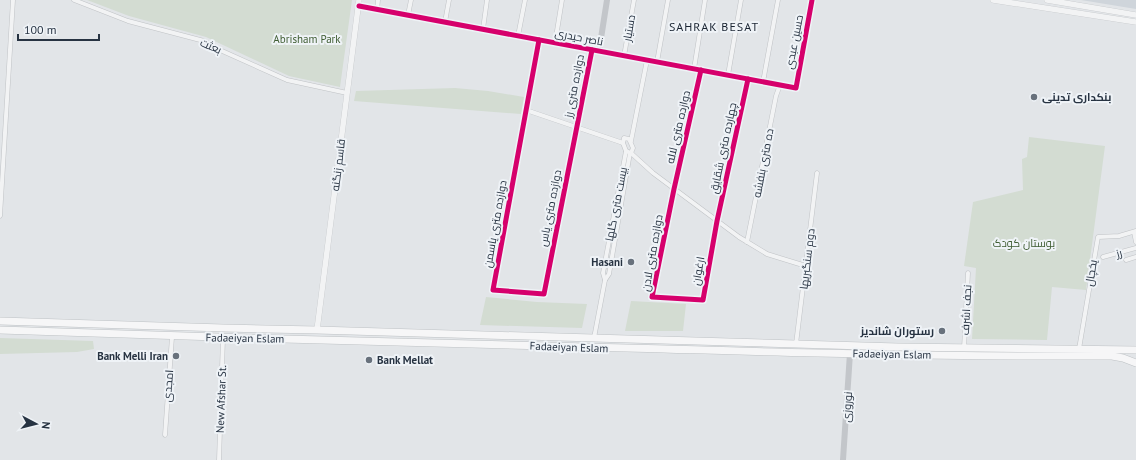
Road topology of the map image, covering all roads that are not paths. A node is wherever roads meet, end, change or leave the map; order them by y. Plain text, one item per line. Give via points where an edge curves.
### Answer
1 (12, 0) edge
2 (74, 0) edge
3 (378, 0) edge
4 (411, 0) edge
5 (449, 0) edge
6 (488, 0) edge
7 (525, 0) edge
8 (562, 0) edge
9 (607, 0) edge
10 (634, 0) edge
11 (668, 0) edge
12 (705, 0) edge
13 (741, 0) edge
14 (778, 0) edge
15 (812, 0) edge
16 (993, 0) edge
17 (1047, 0) edge
18 (359, 3) edge
19 (377, 10) junction
20 (1136, 15) edge
21 (408, 16) junction
22 (446, 22) junction
23 (1136, 22) edge
24 (482, 29) junction
25 (518, 36) junction
26 (539, 40) junction
27 (554, 43) junction
28 (592, 50) junction
29 (599, 51) junction
30 (624, 56) junction
31 (647, 60) junction
32 (657, 62) junction
33 (694, 69) junction
34 (701, 70) junction
35 (728, 75) junction
36 (748, 79) junction
37 (762, 82) junction
38 (780, 85) junction
39 (796, 88) joint
40 (347, 93) junction
41 (526, 110) junction
42 (577, 126) junction
43 (631, 141) junction
44 (623, 143) junction
45 (629, 152) junction
46 (817, 173) dead end
47 (674, 189) junction
48 (0, 216) edge
49 (717, 221) junction
50 (1135, 231) edge
51 (1136, 241) edge
52 (747, 242) junction
53 (1136, 248) edge
54 (1102, 257) dead end
55 (1136, 257) edge
56 (1126, 260) dead end
57 (806, 266) junction
58 (968, 273) dead end
59 (544, 294) joint
60 (677, 299) joint
61 (0, 321) edge
62 (0, 330) edge
63 (317, 330) junction
64 (172, 336) junction
65 (223, 338) junction
66 (594, 338) junction
67 (796, 344) junction
68 (964, 348) junction
69 (1079, 349) junction
70 (1136, 350) edge
71 (850, 353) junction
72 (1136, 363) edge
73 (164, 435) dead end
74 (218, 460) edge
75 (843, 460) edge

1 - 48 street
2 - 40 street, بعثت via 128,21 204,41 287,80
3 - 19 street
4 - 21 street
5 - 22 street
6 - 24 street
7 - 25 street
8 - 27 street
9 - 29 main road
10 - 30 street, دستیار
11 - 32 street
12 - 33 street
13 - 35 street
14 - 37 street
15 - 39 street, حسین عبدی
16 - 23 street
17 - 20 street
18 - 19 street, ناصر حیدری
18 - 40 street, قاسم زنگنه
19 - 21 street, ناصر حیدری
21 - 22 street, ناصر حیدری
22 - 24 street, ناصر حیدری
24 - 25 street, ناصر حیدری
25 - 26 street, ناصر حیدری
26 - 27 street, ناصر حیدری
26 - 41 street
27 - 28 street, ناصر حیدری
28 - 29 street, ناصر حیدری
28 - 42 street, دوازده متری رز
29 - 30 street, ناصر حیدری
30 - 31 street, ناصر حیدری
31 - 32 street, ناصر حیدری
31 - 43 street
32 - 33 street, ناصر حیدری
33 - 34 street, ناصر حیدری
34 - 35 street, ناصر حیدری
34 - 47 street, دوازده متری لاله
35 - 36 street, ناصر حیدری
36 - 37 street, ناصر حیدری
36 - 49 street, چهارده متری شقایق
37 - 38 street, ناصر حیدری
38 - 39 street, ناصر حیدری
38 - 52 street, ده متری بنفشه
40 - 63 street, قاسم زنگنه
41 - 42 street
41 - 59 street, دوازده متری یاسمن via 493,290
42 - 44 street
42 - 59 street, دوازده متری یاس
43 - 44 street via 624,138
43 - 45 street, بیست متری گلها via 633,148
44 - 45 street
45 - 47 street
45 - 66 street, بیست متری گلها via 603,273 605,280
46 - 57 street, دوم سنگبریها
47 - 49 street
47 - 60 street, دوازده متری لادن via 652,297
49 - 52 street
49 - 60 street, ارغوان via 703,300
50 - 51 street
50 - 69 street, یخچال via 1119,236 1098,237
52 - 57 street via 767,254
53 - 54 street, رز
55 - 56 street
57 - 67 street, دوم سنگبریها
58 - 68 street, نجف اشرف
61 - 63 main road, Fadaeiyan Eslam
62 - 64 main road, Fadaeiyan Eslam
63 - 66 main road, Fadaeiyan Eslam
64 - 65 main road, Fadaeiyan Eslam
64 - 73 street, امجدی
65 - 71 main road, Fadaeiyan Eslam
65 - 74 street, New Afshar St.
66 - 67 main road, Fadaeiyan Eslam
67 - 68 main road, Fadaeiyan Eslam
68 - 69 main road, Fadaeiyan Eslam
69 - 70 main road, Fadaeiyan Eslam
71 - 72 main road, Fadaeiyan Eslam via 1112,356
71 - 75 main road, نوروزی

